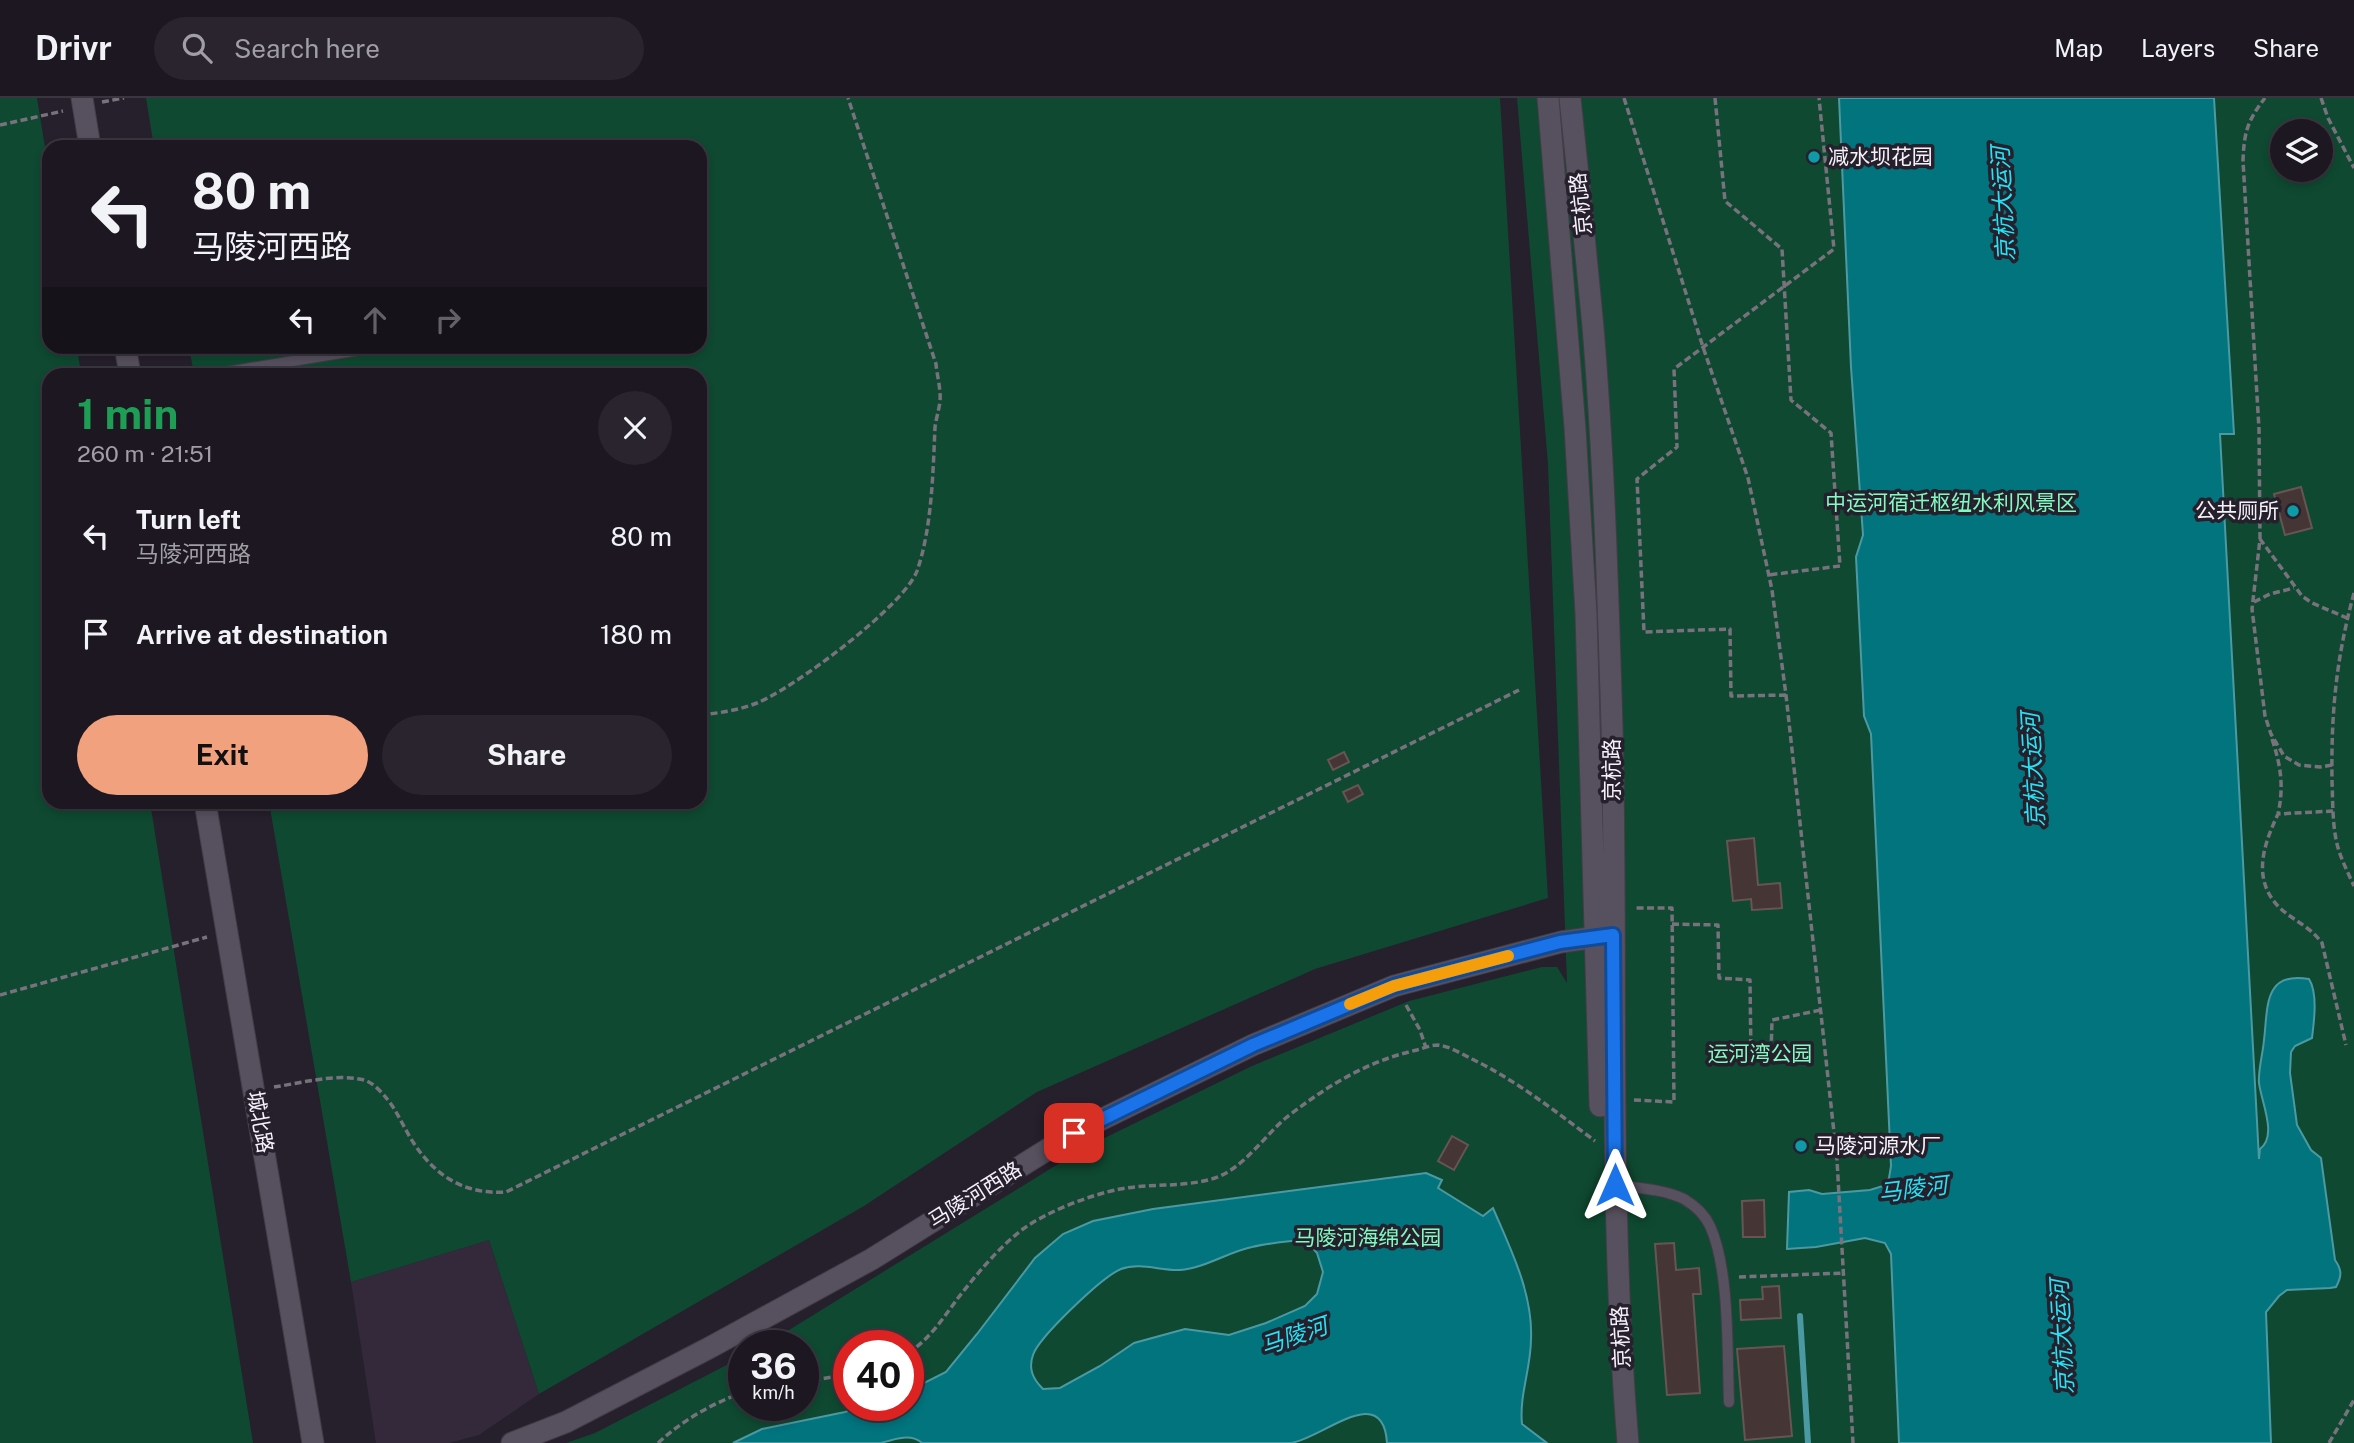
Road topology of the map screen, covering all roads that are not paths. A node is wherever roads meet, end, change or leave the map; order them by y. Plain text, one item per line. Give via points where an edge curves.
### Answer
1 (1548, 98) edge
2 (1570, 98) edge
3 (82, 102) edge
4 (89, 140) edge
5 (335, 354) edge
6 (251, 368) edge
7 (206, 809) edge
8 (1605, 936) junction
9 (1615, 1185) junction
10 (1730, 1402) dead end
11 (313, 1443) edge
12 (512, 1443) edge
13 (1614, 1443) edge
14 (1628, 1443) edge

1 - 8 street, 京杭路 via 1575,428
2 - 8 street, 京杭路 via 1604,496 1613,909
3 - 4 street
5 - 6 lane
7 - 11 street, 城北路
8 - 9 street, 京杭路
8 - 12 street, 马陵河西路 via 1560,942 1394,986 1253,1045 1074,1133 872,1259 709,1348 566,1422
8 - 13 street, 京杭路 via 1601,1146
9 - 10 lane via 1683,1199 1709,1224 1723,1277
9 - 14 street, 京杭路

